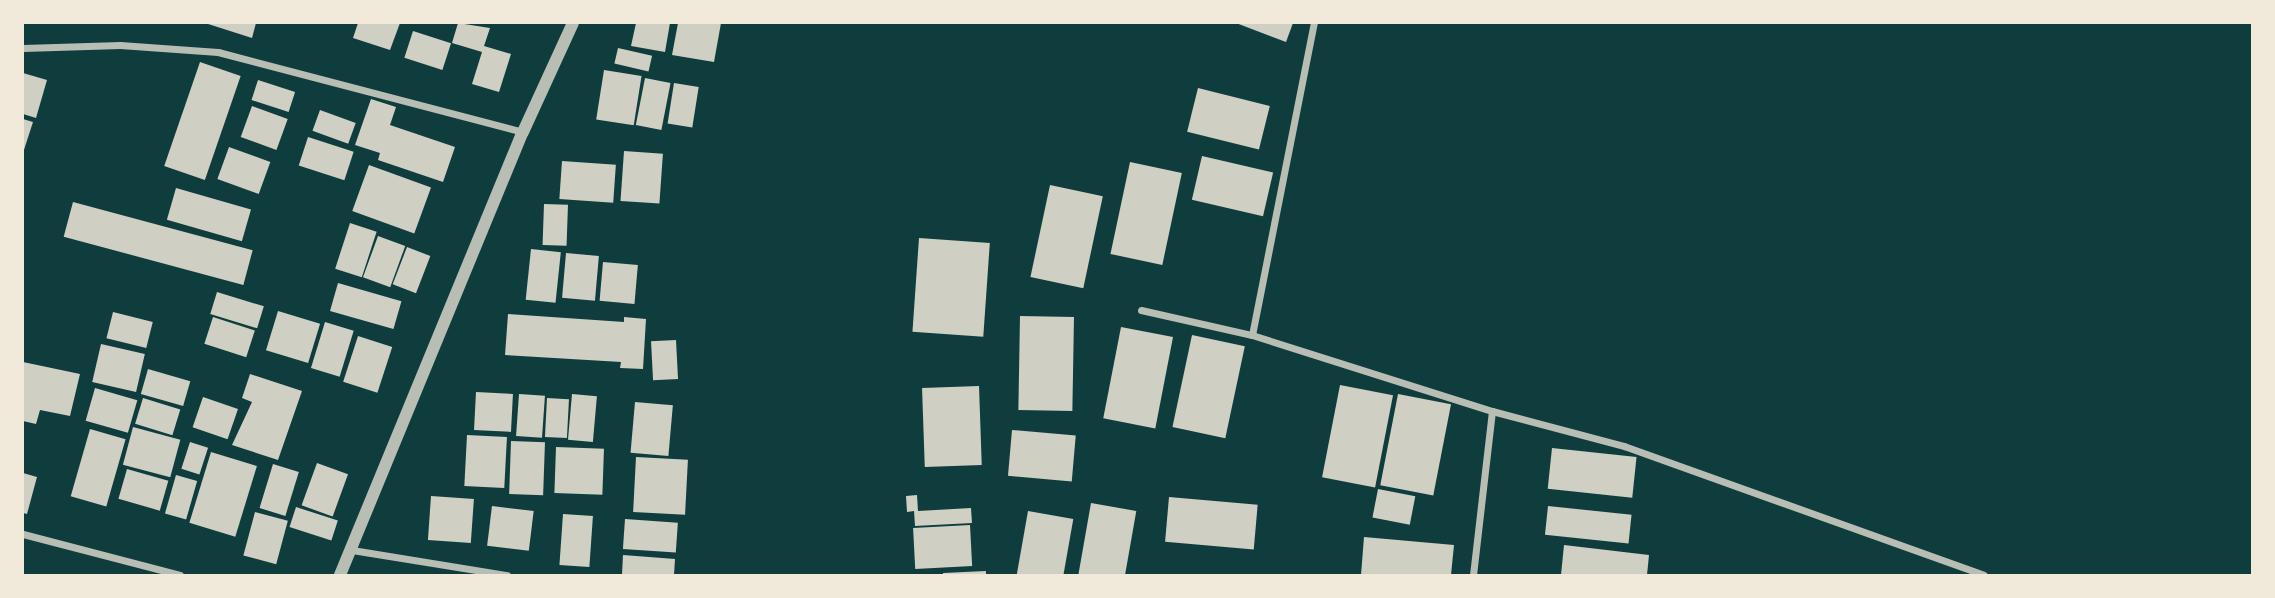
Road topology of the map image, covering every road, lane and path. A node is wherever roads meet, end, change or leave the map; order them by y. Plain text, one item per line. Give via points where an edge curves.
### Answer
1 (573, 23) edge
2 (1314, 23) edge
3 (23, 48) edge
4 (523, 132) junction
5 (1141, 310) dead end
6 (1252, 335) junction
7 (1493, 411) junction
8 (23, 534) edge
9 (352, 550) junction
10 (180, 575) edge
11 (340, 575) edge
12 (507, 575) edge
13 (1473, 575) edge
14 (1984, 575) edge

1 - 4 street
2 - 6 street
3 - 4 street via 120,45 218,52
4 - 9 street
5 - 6 street
6 - 7 street
7 - 13 street
7 - 14 street via 1623,446
8 - 10 street
9 - 11 street
9 - 12 street

